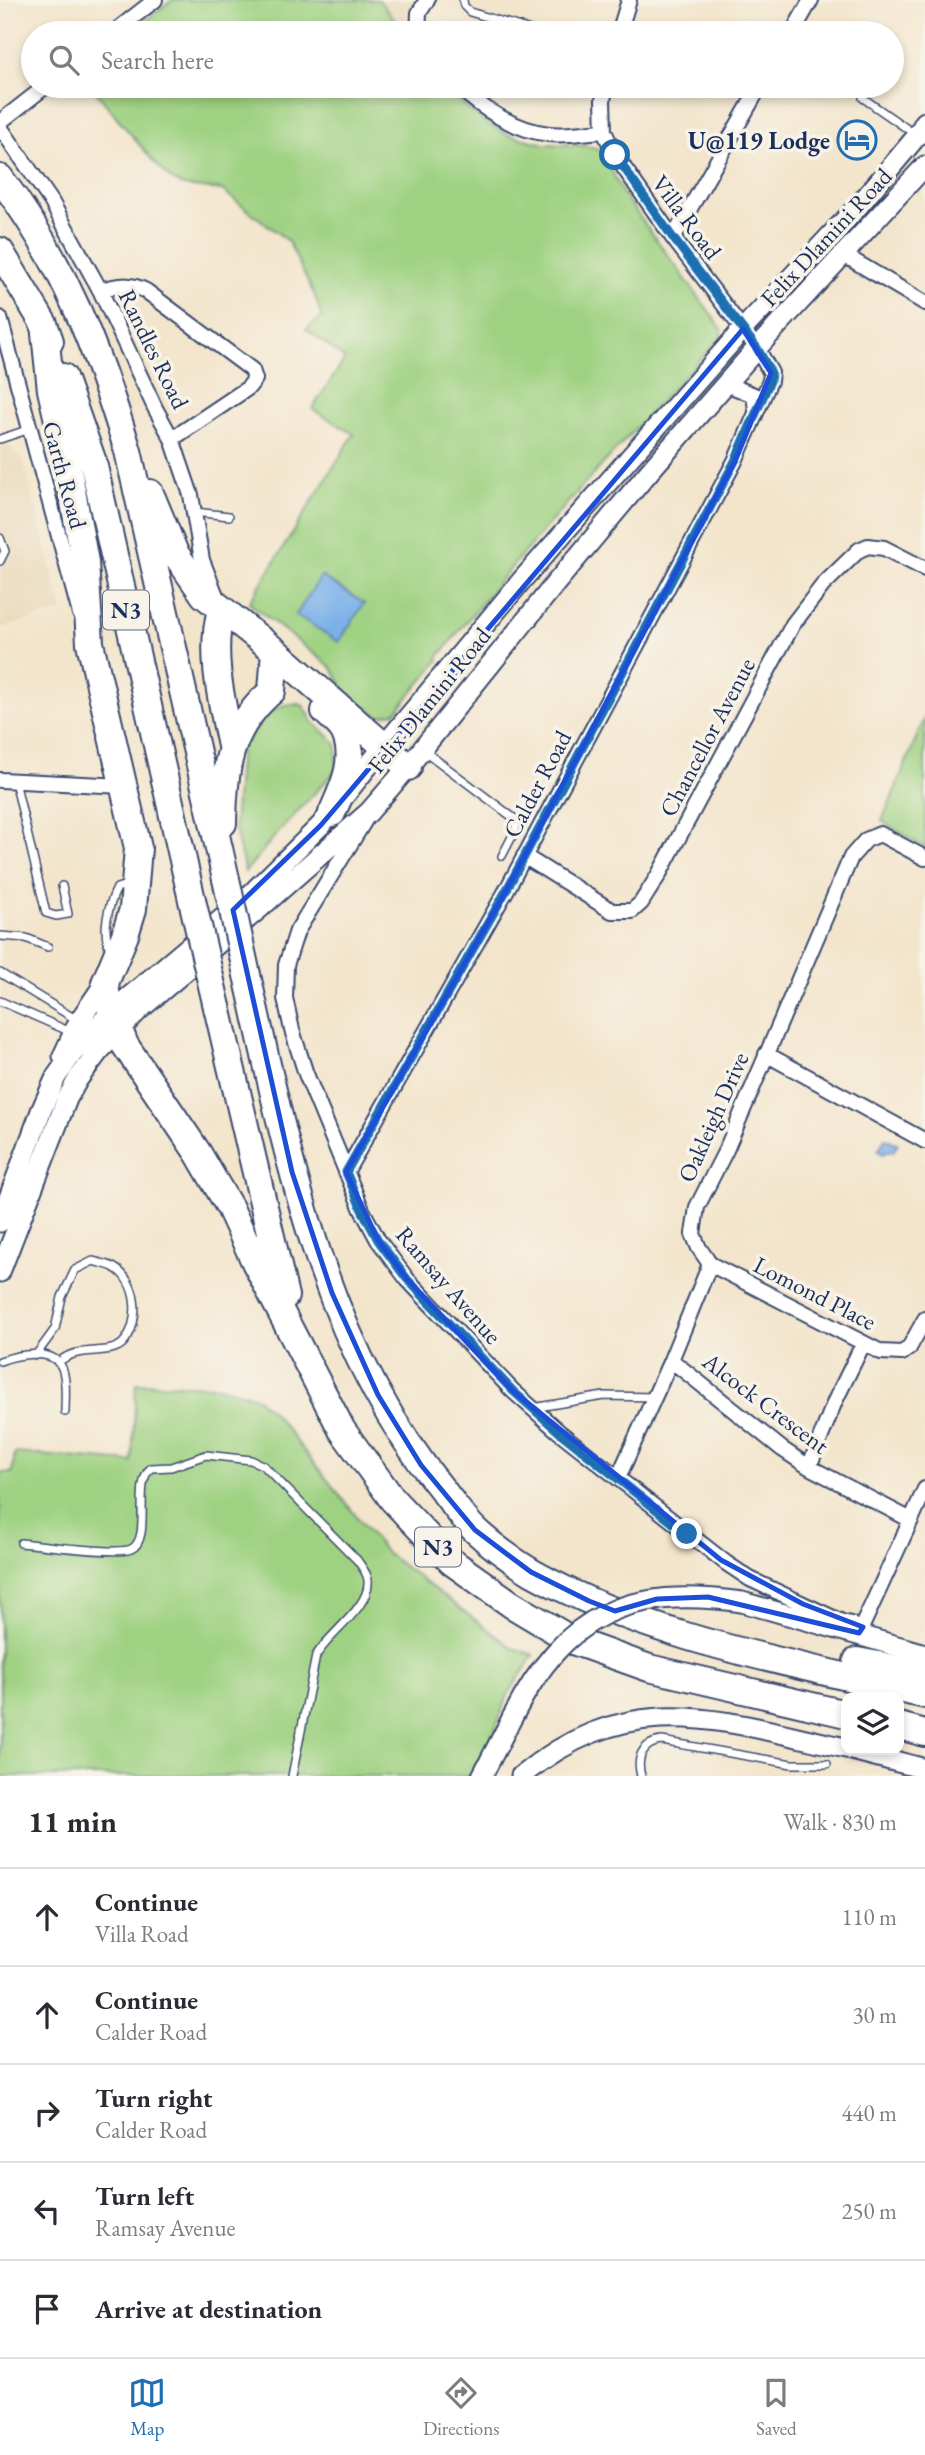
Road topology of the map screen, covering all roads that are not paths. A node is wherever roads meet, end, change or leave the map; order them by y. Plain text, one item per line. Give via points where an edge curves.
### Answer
1 (155, 0) edge
2 (427, 0) edge
3 (463, 0) edge
4 (629, 0) edge
5 (811, 0) edge
6 (128, 21) edge
7 (419, 21) edge
8 (500, 21) edge
9 (622, 21) edge
10 (799, 21) edge
11 (31, 98) edge
12 (473, 98) edge
13 (603, 98) edge
14 (753, 98) edge
15 (863, 98) dead end
16 (0, 124) edge
17 (921, 129) edge
18 (604, 131) junction
19 (925, 166) edge
20 (0, 178) edge
21 (673, 238) junction
22 (0, 251) edge
23 (844, 255) junction
24 (100, 290) junction
25 (925, 303) edge
26 (1, 322) edge
27 (44, 324) junction
28 (743, 329) junction
29 (757, 348) junction
30 (726, 384) junction
31 (756, 412) junction
32 (30, 429) junction
33 (0, 439) edge
34 (173, 439) junction
35 (128, 451) junction
36 (194, 512) junction
37 (229, 516) dead end
38 (0, 538) edge
39 (0, 561) edge
40 (925, 569) edge
41 (221, 610) junction
42 (90, 643) junction
43 (275, 651) junction
44 (272, 691) junction
45 (344, 730) junction
46 (231, 746) junction
47 (379, 752) junction
48 (409, 765) junction
49 (7, 780) edge
50 (124, 786) junction
51 (369, 812) junction
52 (332, 813) junction
53 (502, 856) dead end
54 (524, 856) junction
55 (925, 858) edge
56 (224, 871) junction
57 (62, 886) dead end
58 (0, 936) edge
59 (48, 947) dead end
60 (0, 973) edge
61 (105, 983) junction
62 (0, 1001) edge
63 (115, 1022) junction
64 (78, 1032) junction
65 (766, 1054) junction
66 (925, 1141) edge
67 (346, 1172) junction
68 (0, 1222) edge
69 (5, 1241) edge
70 (710, 1264) junction
71 (0, 1272) edge
72 (925, 1319) edge
73 (863, 1344) junction
74 (299, 1345) junction
75 (36, 1355) junction
76 (671, 1360) junction
77 (0, 1361) edge
78 (58, 1363) junction
79 (655, 1396) junction
80 (532, 1408) junction
81 (65, 1412) dead end
82 (809, 1467) junction
83 (618, 1478) junction
84 (925, 1489) edge
85 (911, 1520) junction
86 (22, 1543) dead end
87 (861, 1630) junction
88 (707, 1641) junction
89 (925, 1654) edge
90 (925, 1674) edge
91 (925, 1695) edge
92 (841, 1713) edge
93 (904, 1727) edge
94 (925, 1732) edge
95 (841, 1747) edge
96 (871, 1755) edge
97 (827, 1764) dead end
98 (540, 1768) edge
99 (925, 1769) edge
100 (292, 1776) edge
101 (482, 1776) edge
102 (521, 1776) edge
103 (640, 1776) edge

1 - 6 street
2 - 7 street
3 - 8 lane via 470,12
4 - 9 street
5 - 10 street
11 - 16 street
12 - 18 street via 496,116 529,130 550,135
13 - 18 street, Villa Road
14 - 21 street
15 - 17 lane
16 - 24 street, Randles Road via 51,201
17 - 28 main road, Felix Dlamini Road via 860,204
18 - 21 street, Villa Road via 627,174
19 - 23 main road, Felix Dlamini Road
20 - 35 highway, N3 via 59,271 87,327
21 - 28 street, Villa Road
22 - 27 highway, N3
23 - 25 street
23 - 29 main road, Felix Dlamini Road
24 - 34 street, Randles Road
24 - 34 street via 134,285 146,291 252,370 254,379 248,388
26 - 32 street, Garth Road
27 - 42 highway via 51,390 85,562
27 - 74 highway, N3, bridge via 93,462 271,1241
28 - 29 street, Villa Road
28 - 47 main road, Felix Dlamini Road via 522,580
29 - 30 main road, Felix Dlamini Road
29 - 31 street, Calder Road via 771,373
30 - 31 street via 754,395
30 - 48 main road, Felix Dlamini Road via 555,584
31 - 54 street, Calder Road via 735,461
32 - 33 lane
32 - 42 street, Garth Road
34 - 36 street, Randles Road
35 - 41 highway via 186,572
35 - 56 highway, N3
36 - 37 lane
36 - 41 street, Randles Road via 202,560
38 - 39 lane via 5,551
40 - 54 street, Chancellor Avenue via 884,548 868,546 814,595 793,624 658,876 632,911 612,911
41 - 43 highway
41 - 46 highway via 216,643
42 - 50 highway
43 - 44 highway
43 - 47 highway
44 - 45 highway via 285,688 305,693
44 - 46 highway via 258,703
45 - 47 highway
45 - 52 highway via 349,772
46 - 56 highway via 224,787
47 - 48 highway
47 - 52 main road, Felix Dlamini Road
48 - 51 main road, Felix Dlamini Road
48 - 53 lane via 514,819 516,829
49 - 50 street
49 - 57 lane via 46,913 68,914
50 - 61 highway via 138,848 137,883 133,909
51 - 63 main road, Felix Dlamini Road via 139,1010
51 - 67 street, Ramsay Avenue via 297,931 286,965 285,998 292,1030
52 - 63 main road, Felix Dlamini Road
54 - 67 street, Calder Road
55 - 65 street, Oakleigh Drive via 880,834 856,849
56 - 88 highway, N3, bridge via 292,1172 332,1293 378,1395 421,1465 475,1531 531,1572 589,1601
58 - 59 lane via 26,938
60 - 64 lane
61 - 63 highway
61 - 64 main road
62 - 64 lane
63 - 64 main road, Felix Dlamini Road
63 - 69 main road, Felix Dlamini Road via 67,1099
63 - 74 highway via 125,1045 230,1208
64 - 68 main road
65 - 66 street
65 - 70 street, Oakleigh Drive via 697,1208 693,1234
67 - 80 street, Ramsay Avenue via 378,1240 407,1279
69 - 71 main road, Felix Dlamini Road
70 - 73 street, Lomond Place
70 - 76 street
72 - 73 street, Lomond Place via 902,1353 881,1352
73 - 82 street
74 - 92 highway, N3 via 342,1430 393,1500 452,1562 511,1604 573,1641 649,1668
75 - 77 lane
75 - 78 lane
75 - 78 lane via 55,1329 62,1297 75,1270 93,1261 115,1268 131,1284 132,1331 120,1346 76,1352
76 - 79 street
76 - 82 street, Alcock Crescent
78 - 81 lane
79 - 80 lane via 604,1396
79 - 83 street
80 - 83 street, Ramsay Avenue
82 - 85 street, Alcock Crescent
83 - 87 street, Ramsay Avenue via 750,1579
84 - 85 street
85 - 87 street
86 - 100 lane via 131,1550 141,1533 144,1476 151,1468 171,1467 206,1455 264,1466 357,1560 368,1582 365,1596 316,1656
87 - 89 main road
87 - 101 main road, bridge via 742,1602 682,1596 634,1604 585,1625 543,1664
88 - 90 highway via 777,1647
88 - 91 highway, N3
93 - 94 highway
95 - 98 main road via 697,1718 656,1717 589,1733
96 - 99 main road
97 - 103 lane via 792,1764 662,1741 644,1748 638,1763
98 - 102 main road

